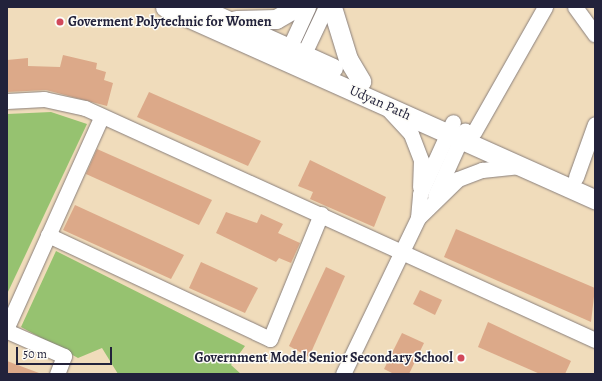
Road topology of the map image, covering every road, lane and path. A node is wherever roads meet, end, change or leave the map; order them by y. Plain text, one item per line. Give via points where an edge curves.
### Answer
1 (165, 7) edge
2 (198, 7) edge
3 (297, 7) edge
4 (308, 7) edge
5 (326, 7) edge
6 (332, 7) edge
7 (545, 7) edge
8 (575, 7) edge
9 (226, 20) junction
10 (595, 35) edge
11 (293, 57) junction
12 (361, 80) junction
13 (7, 101) edge
14 (383, 104) junction
15 (102, 116) junction
16 (595, 124) edge
17 (460, 131) junction
18 (520, 166) junction
19 (576, 177) junction
20 (595, 186) edge
21 (426, 198) junction
22 (595, 199) edge
23 (321, 214) junction
24 (48, 235) junction
25 (402, 250) junction
26 (7, 327) edge
27 (7, 331) edge
28 (595, 340) edge
29 (57, 374) edge
30 (343, 374) edge

1 - 11 main road, Udyan Path
2 - 9 main road, Udyan Path
3 - 9 main road via 276,19
4 - 11 street
5 - 11 street
6 - 12 main road via 348,59
7 - 17 street
8 - 10 street
9 - 11 main road, Udyan Path
11 - 12 main road, Udyan Path
11 - 14 main road, Udyan Path
12 - 17 main road, Udyan Path
13 - 15 street via 44,99
14 - 17 main road, Udyan Path
14 - 21 street via 411,134 421,160
15 - 23 street
15 - 24 street
16 - 19 street
17 - 18 main road, Udyan Path
17 - 19 main road, Udyan Path
17 - 21 street
18 - 21 street via 482,170 458,178
18 - 22 main road, Udyan Path
19 - 20 main road, Udyan Path
21 - 25 street
23 - 24 street via 270,339
23 - 25 street
24 - 26 street
25 - 28 street
25 - 30 street
27 - 29 street via 64,356

